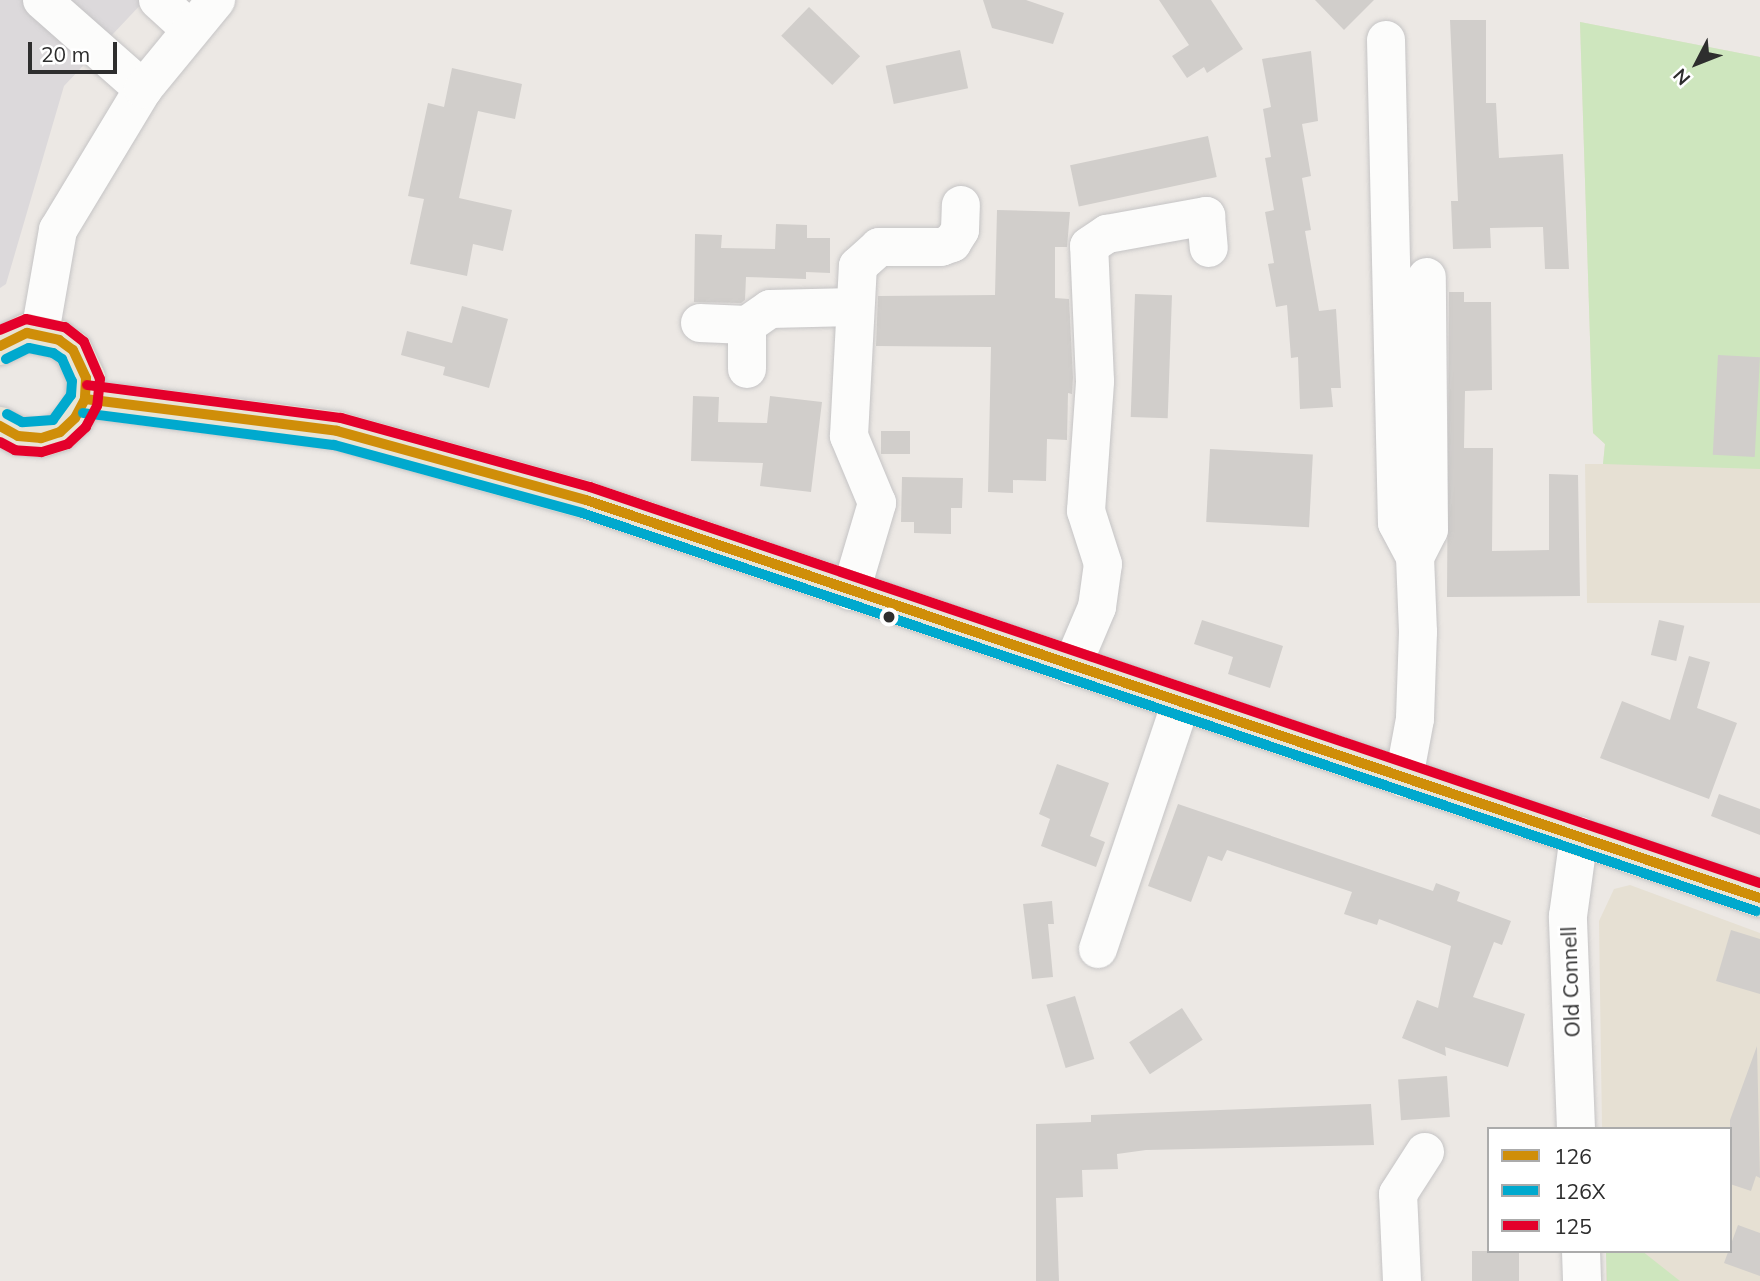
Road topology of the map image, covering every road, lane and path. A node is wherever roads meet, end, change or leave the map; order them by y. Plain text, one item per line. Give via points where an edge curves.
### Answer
1 (42, 0) edge
2 (158, 0) edge
3 (216, 0) edge
4 (190, 29) junction
5 (1386, 40) dead end
6 (143, 89) junction
7 (961, 205) dead end
8 (1209, 248) dead end
9 (1427, 277) dead end
10 (853, 307) junction
11 (700, 323) dead end
12 (747, 325) junction
13 (40, 333) junction
14 (0, 346) edge
15 (747, 369) dead end
16 (85, 399) junction
17 (0, 426) edge
18 (1415, 557) junction
19 (851, 591) junction
20 (1072, 666) junction
21 (1181, 702) junction
22 (1404, 778) junction
23 (1579, 836) junction
24 (1760, 898) edge
25 (1098, 949) dead end
26 (1576, 1127) edge
27 (1425, 1152) dead end
28 (1581, 1253) edge
29 (1402, 1281) edge
30 (1583, 1281) edge

1 - 6 street
2 - 4 street
3 - 4 street
4 - 6 street
5 - 18 street via 1397,523
6 - 13 street via 58,230
7 - 10 street via 960,230 951,243 879,247 866,257 859,267
8 - 20 street via 1206,216 1107,234 1089,246 1095,381 1086,511 1103,564 1097,607
9 - 18 street via 1429,530
10 - 12 street via 770,309
10 - 19 street via 849,436 877,503
11 - 12 street
12 - 15 street
13 - 14 main road via 11,337
13 - 16 main road via 73,350 86,378
16 - 17 main road via 75,418 51,435 18,436
16 - 19 main road via 337,431 586,500
18 - 22 street via 1415,719
19 - 20 main road
20 - 21 main road
21 - 22 main road
21 - 25 street
22 - 23 main road
23 - 24 main road
23 - 26 street, Old Connell via 1568,916
27 - 29 street via 1398,1194
28 - 30 street

